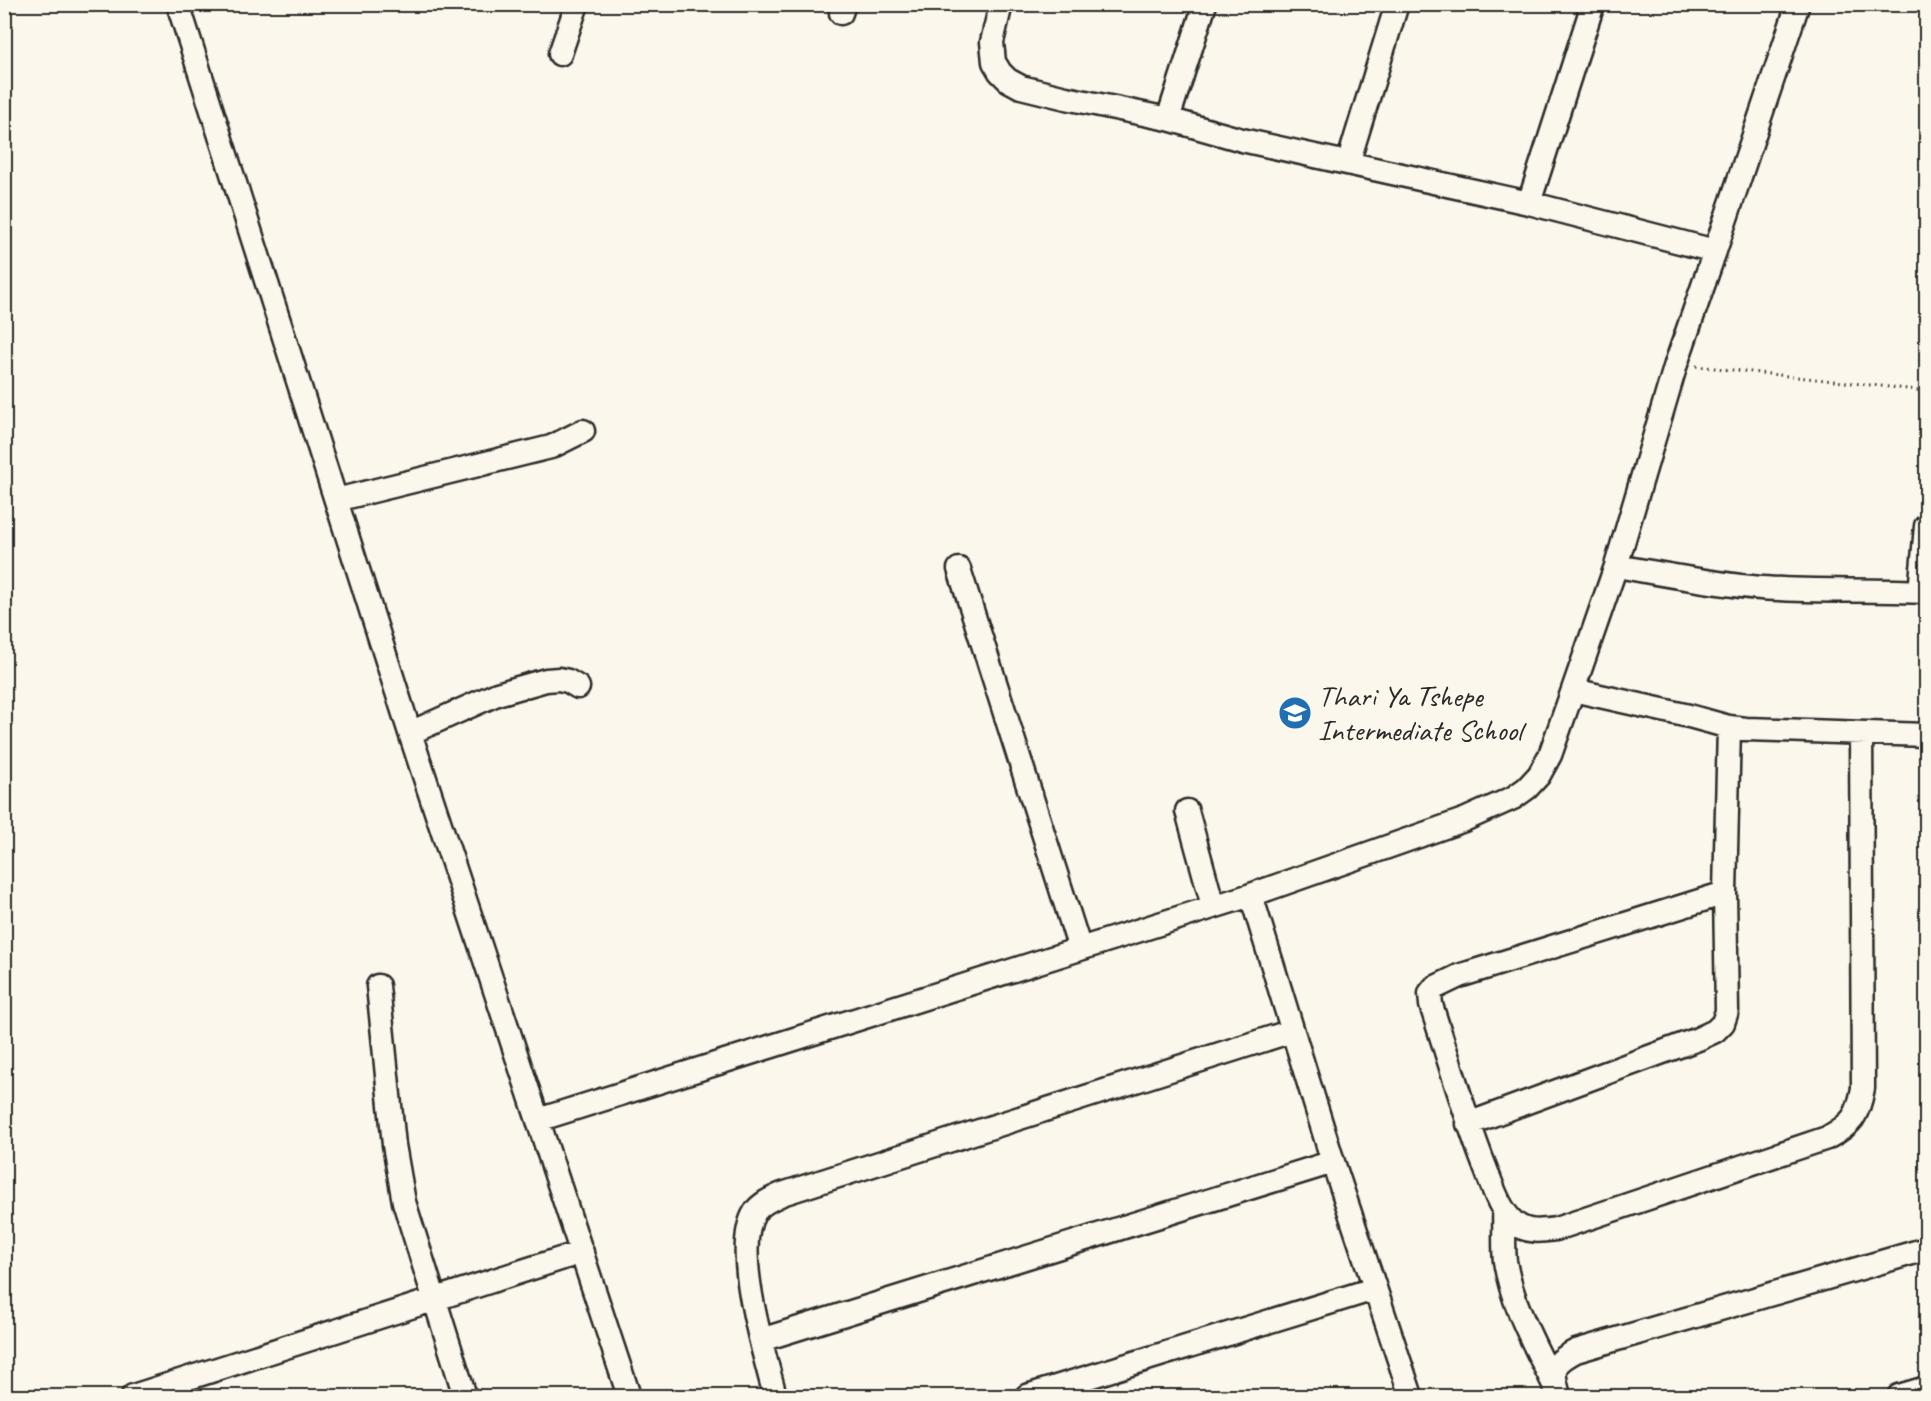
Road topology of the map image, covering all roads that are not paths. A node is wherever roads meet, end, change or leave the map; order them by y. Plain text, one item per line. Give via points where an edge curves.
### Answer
1 (178, 4) edge
2 (577, 4) edge
3 (1001, 4) edge
4 (1205, 4) edge
5 (1397, 4) edge
6 (1593, 4) edge
7 (1798, 4) edge
8 (560, 54) dead end
9 (1168, 119) junction
10 (1348, 163) junction
11 (1529, 203) junction
12 (1715, 251) junction
13 (583, 431) dead end
14 (336, 500) junction
15 (1926, 526) edge
16 (1616, 566) junction
17 (959, 569) dead end
18 (1923, 592) edge
19 (578, 687) dead end
20 (1573, 690) junction
21 (1729, 727) junction
22 (410, 733) junction
23 (1862, 733) junction
24 (1926, 735) edge
25 (1187, 811) dead end
26 (1725, 893) junction
27 (1251, 895) junction
28 (1213, 906) junction
29 (1080, 949) junction
30 (378, 986) dead end
31 (1293, 1031) junction
32 (538, 1120) junction
33 (1468, 1124) junction
34 (1333, 1162) junction
35 (1504, 1210) junction
36 (1926, 1249) edge
37 (582, 1252) junction
38 (1374, 1289) junction
39 (433, 1301) junction
40 (761, 1340) junction
41 (1926, 1388) edge
42 (1559, 1395) edge
43 (133, 1396) edge
44 (465, 1396) edge
45 (629, 1396) edge
46 (775, 1396) edge
47 (1027, 1396) edge
48 (1411, 1396) edge
49 (1899, 1396) edge

1 - 14 street
2 - 8 street
3 - 9 street via 992,53 1008,80 1066,98
4 - 9 street
5 - 10 street
6 - 11 street
7 - 12 street
9 - 10 street
10 - 11 street
11 - 12 street
12 - 16 street via 1676,364
13 - 14 street via 551,447
14 - 22 street
15 - 18 street
16 - 18 street via 1761,588
16 - 20 street
17 - 29 street
19 - 22 street via 559,679 546,680 497,694
20 - 21 street
20 - 27 street via 1539,775 1513,798 1464,820
21 - 23 street
21 - 26 street
22 - 32 street
23 - 24 street
23 - 35 street via 1863,1088 1854,1120 1827,1138 1556,1230 1525,1229
25 - 28 street
26 - 33 street via 1726,1011 1723,1023 1715,1031
26 - 33 street via 1459,976 1434,988 1430,993 1431,1005
27 - 28 street
27 - 31 street
28 - 29 street
29 - 32 street
30 - 39 street via 394,1145 404,1202
31 - 34 street
31 - 40 street via 766,1202 755,1212 746,1247
32 - 37 street
33 - 35 street
34 - 38 street
34 - 40 street
35 - 42 street via 1508,1278 1526,1328
36 - 42 street via 1576,1351 1554,1369
37 - 39 street
37 - 45 street
38 - 47 street
38 - 48 street
39 - 43 street
39 - 44 street
40 - 46 street
41 - 49 street

